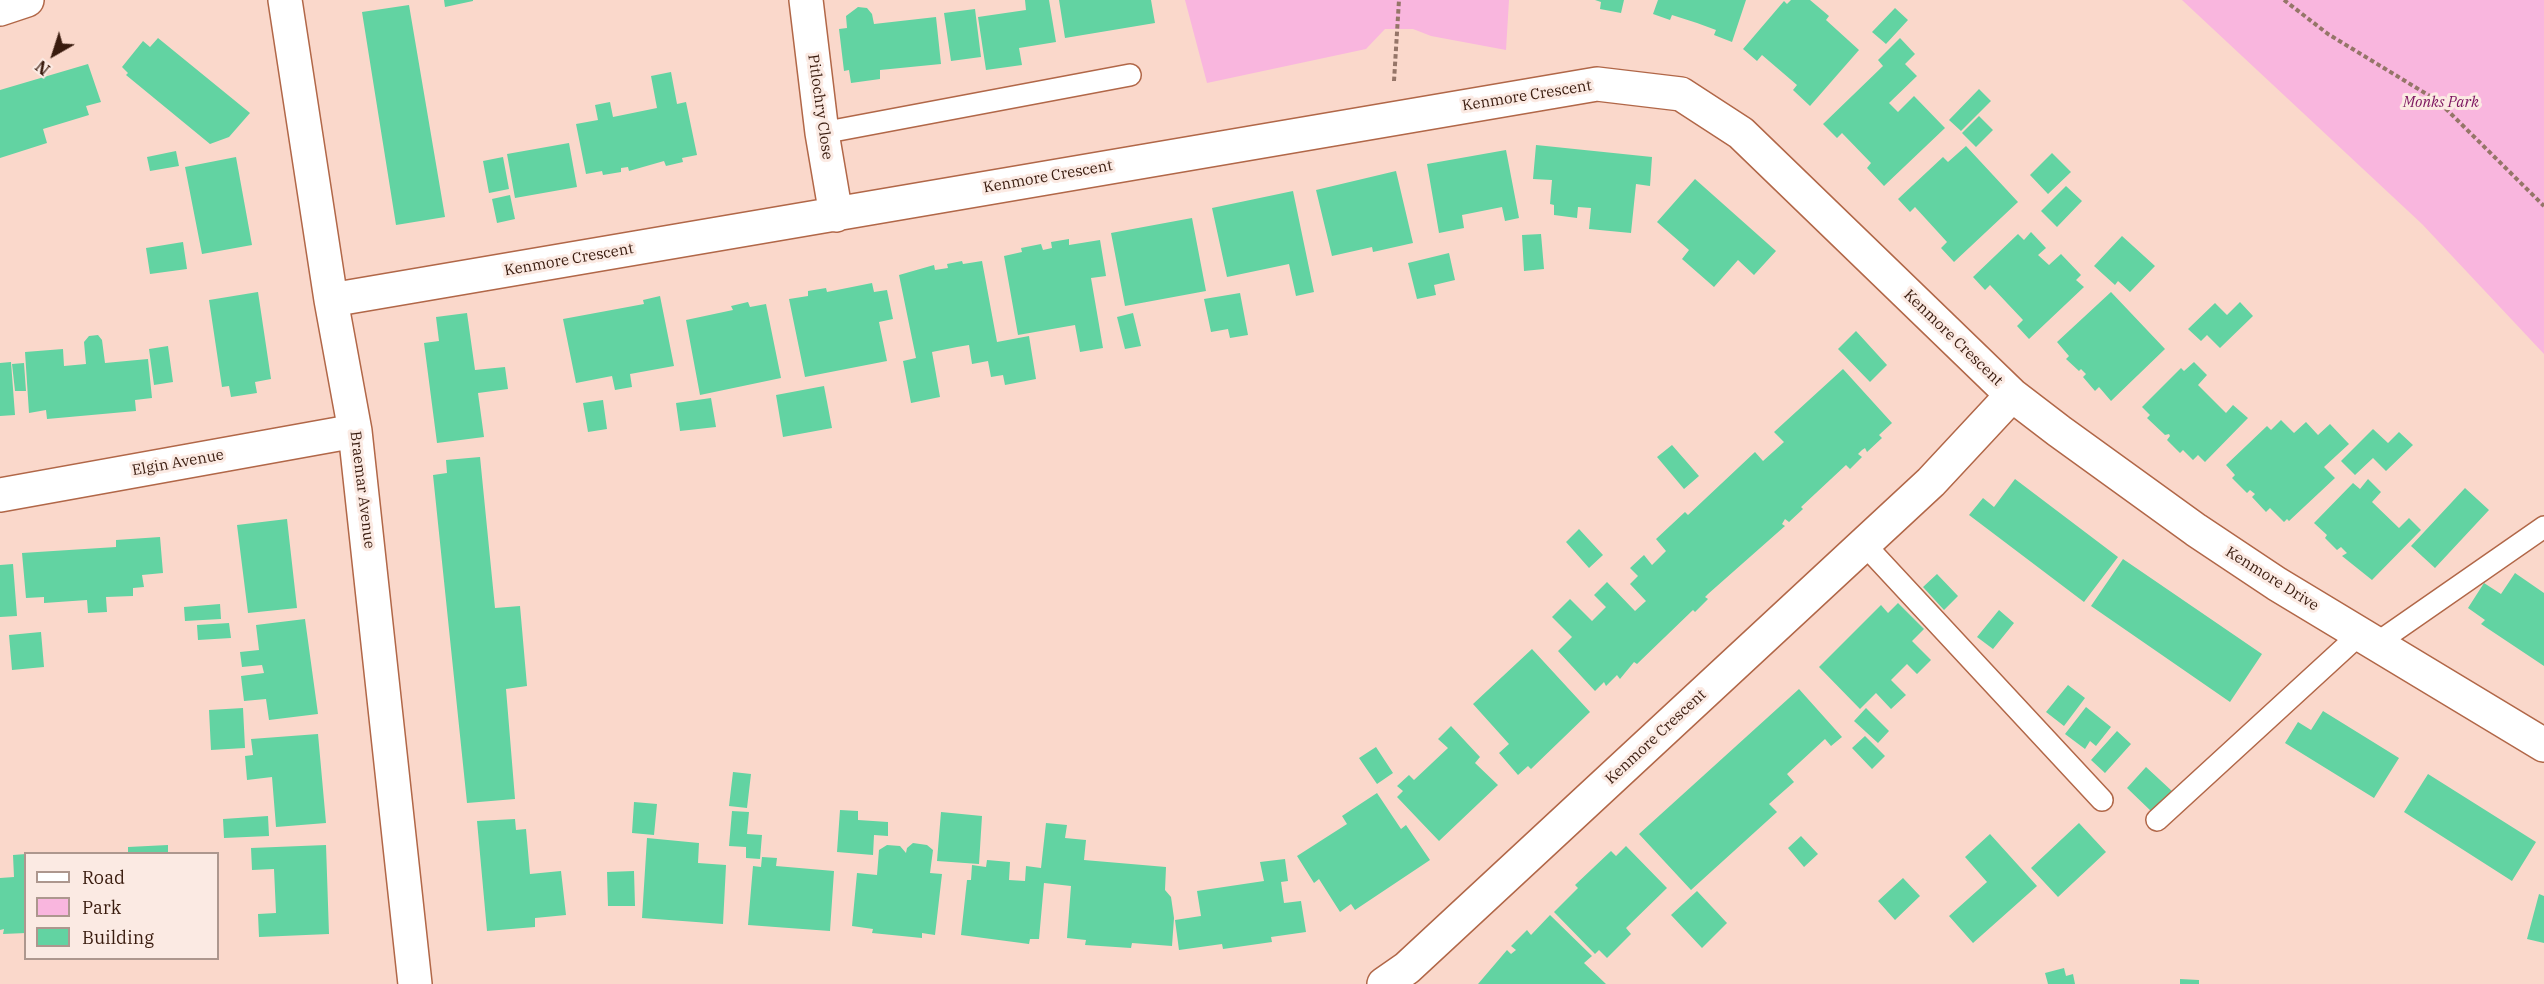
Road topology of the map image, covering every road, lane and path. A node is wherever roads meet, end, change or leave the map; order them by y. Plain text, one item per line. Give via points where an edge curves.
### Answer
1 (27, 0) edge
2 (285, 0) edge
3 (806, 0) edge
4 (1399, 0) edge
5 (2284, 0) edge
6 (0, 9) edge
7 (1130, 75) dead end
8 (1392, 117) junction
9 (822, 133) junction
10 (2544, 206) edge
11 (836, 214) junction
12 (331, 300) junction
13 (2012, 395) junction
14 (356, 431) junction
15 (0, 495) edge
16 (2544, 527) edge
17 (1864, 544) junction
18 (2369, 638) junction
19 (2544, 745) edge
20 (2102, 800) dead end
21 (2157, 820) dead end
22 (415, 984) edge
23 (1384, 984) edge

1 - 6 street
2 - 12 street, Braemar Avenue
3 - 9 street, Pitlochry Close
4 - 8 path
5 - 10 path via 2328,34 2438,101
7 - 9 lane
8 - 11 street, Kenmore Crescent
8 - 13 street, Kenmore Crescent via 1597,84 1681,94 1741,133
9 - 11 street, Pitlochry Close
11 - 12 street, Kenmore Crescent
12 - 14 street, Braemar Avenue
13 - 17 street, Kenmore Crescent via 1931,482
13 - 18 street, Kenmore Drive via 2196,530
14 - 15 street, Elgin Avenue
14 - 22 street, Braemar Avenue
16 - 18 lane
17 - 20 lane
17 - 23 street, Kenmore Crescent via 1416,960
18 - 19 street, Kenmore Drive
18 - 21 lane

